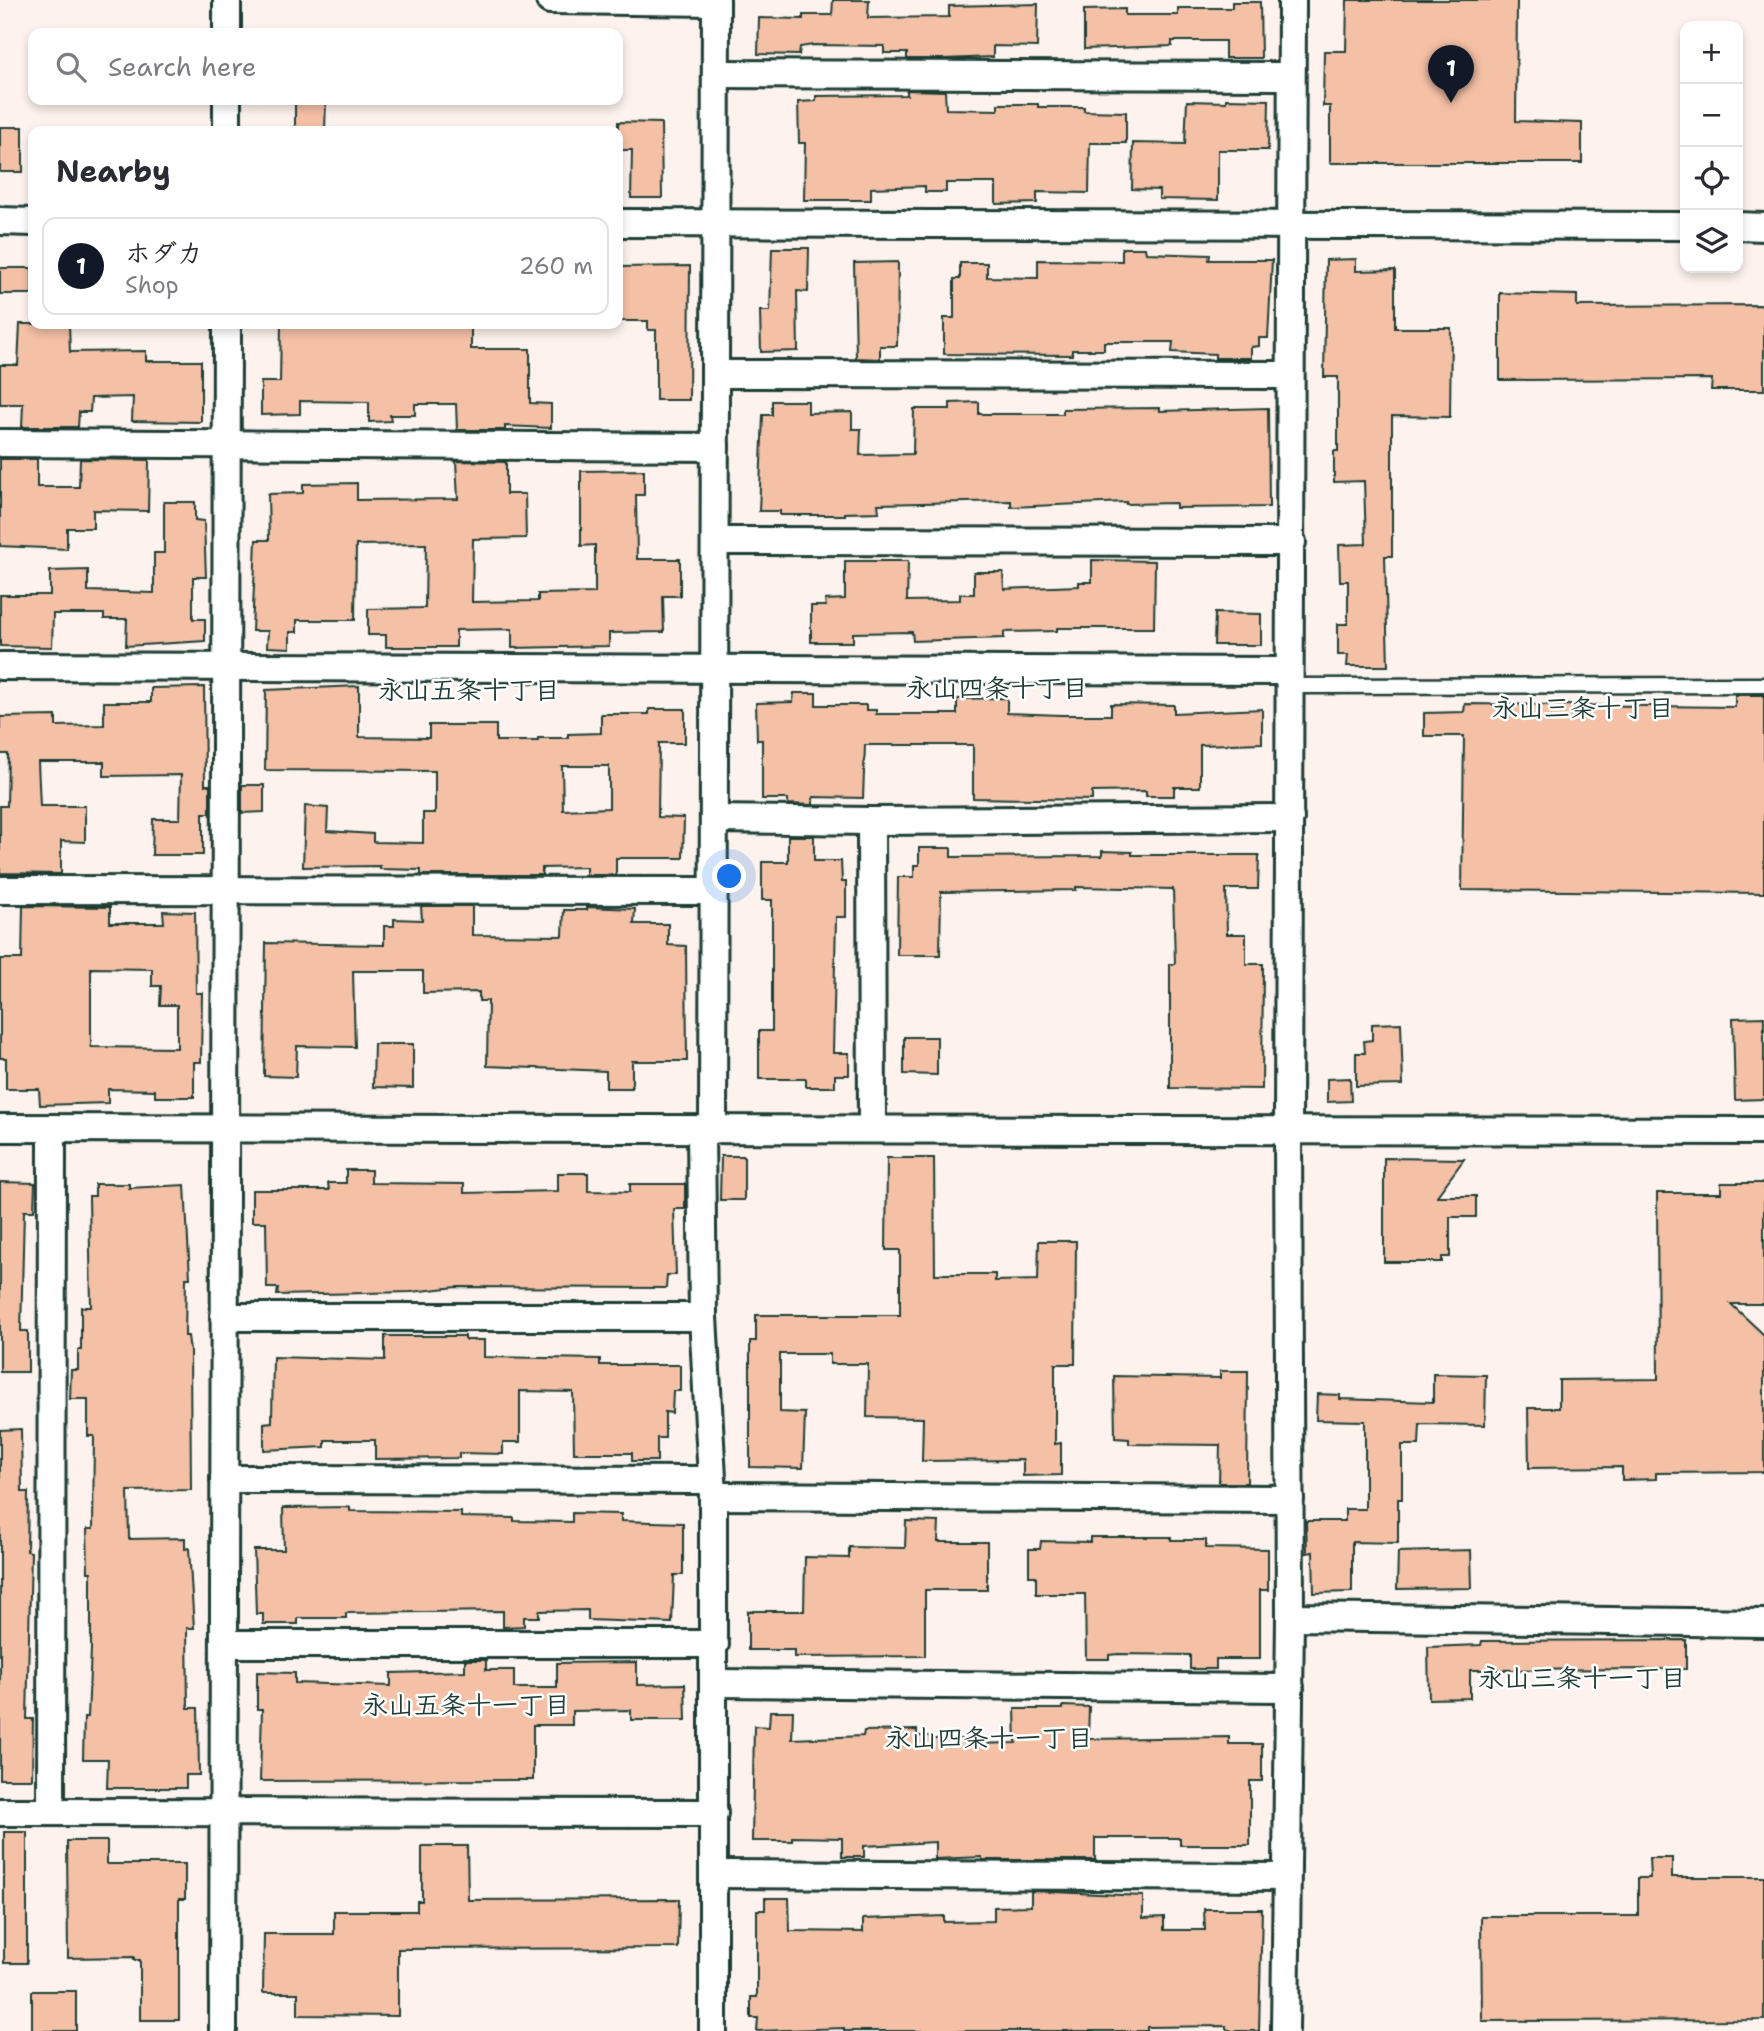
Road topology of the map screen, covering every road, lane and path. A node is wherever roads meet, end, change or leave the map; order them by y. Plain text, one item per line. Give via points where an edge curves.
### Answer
1 (227, 0) edge
2 (550, 0) edge
3 (1292, 0) edge
4 (716, 1) edge
5 (227, 28) edge
6 (716, 74) junction
7 (1291, 76) junction
8 (227, 105) edge
9 (227, 126) edge
10 (0, 221) edge
11 (28, 222) edge
12 (623, 223) edge
13 (716, 223) junction
14 (1290, 223) junction
15 (1680, 226) edge
16 (1743, 226) edge
17 (1764, 227) edge
18 (227, 329) edge
19 (715, 374) junction
20 (1290, 375) junction
21 (0, 443) edge
22 (226, 445) junction
23 (715, 447) junction
24 (715, 541) junction
25 (1292, 541) junction
26 (0, 666) edge
27 (226, 667) junction
28 (715, 668) junction
29 (1289, 678) junction
30 (1764, 685) edge
31 (1290, 818) junction
32 (714, 819) junction
33 (871, 821) junction
34 (0, 890) edge
35 (225, 890) junction
36 (714, 891) junction
37 (0, 1128) edge
38 (52, 1128) junction
39 (872, 1128) junction
40 (225, 1129) junction
41 (707, 1130) junction
42 (1288, 1130) junction
43 (1764, 1131) edge
44 (224, 1317) junction
45 (703, 1317) junction
46 (224, 1479) junction
47 (712, 1488) junction
48 (1290, 1499) junction
49 (1290, 1617) junction
50 (1764, 1623) edge
51 (224, 1644) junction
52 (715, 1644) junction
53 (715, 1683) junction
54 (1290, 1688) junction
55 (51, 1810) junction
56 (223, 1811) junction
57 (0, 1812) edge
58 (714, 1813) junction
59 (714, 1874) junction
60 (1286, 1877) junction
61 (223, 2031) edge
62 (713, 2031) edge
63 (1285, 2031) edge

1 - 5 street
2 - 4 street
3 - 7 street
4 - 6 street
6 - 7 street
6 - 13 street
7 - 14 street
8 - 9 street
10 - 11 street
12 - 13 street
13 - 14 street
13 - 19 street
14 - 15 street
14 - 20 street
16 - 17 street
18 - 22 street
19 - 20 street
19 - 23 street
20 - 25 street
21 - 22 street
22 - 23 street
22 - 27 street
23 - 24 street
24 - 25 street
24 - 28 street
25 - 29 street
26 - 27 street
27 - 28 street
27 - 35 street
28 - 29 street
28 - 32 street
29 - 30 lane
29 - 31 street
31 - 33 street
31 - 42 street
32 - 33 street
32 - 36 street
33 - 39 street
34 - 35 street
35 - 36 street
35 - 40 street
36 - 41 street
37 - 38 street
38 - 40 street
38 - 55 street
39 - 41 street
39 - 42 street
40 - 41 street
40 - 44 street
41 - 45 street
42 - 43 street
42 - 48 street
44 - 45 street
44 - 46 street
45 - 47 street
46 - 47 street
46 - 51 street
47 - 48 street
47 - 52 street
48 - 49 street
49 - 50 street
49 - 54 street
51 - 52 street
51 - 56 street
52 - 53 street
53 - 54 street
53 - 58 street
54 - 60 street
55 - 56 street
55 - 57 street
56 - 58 street
56 - 61 street
58 - 59 street
59 - 60 street
59 - 62 street
60 - 63 street

